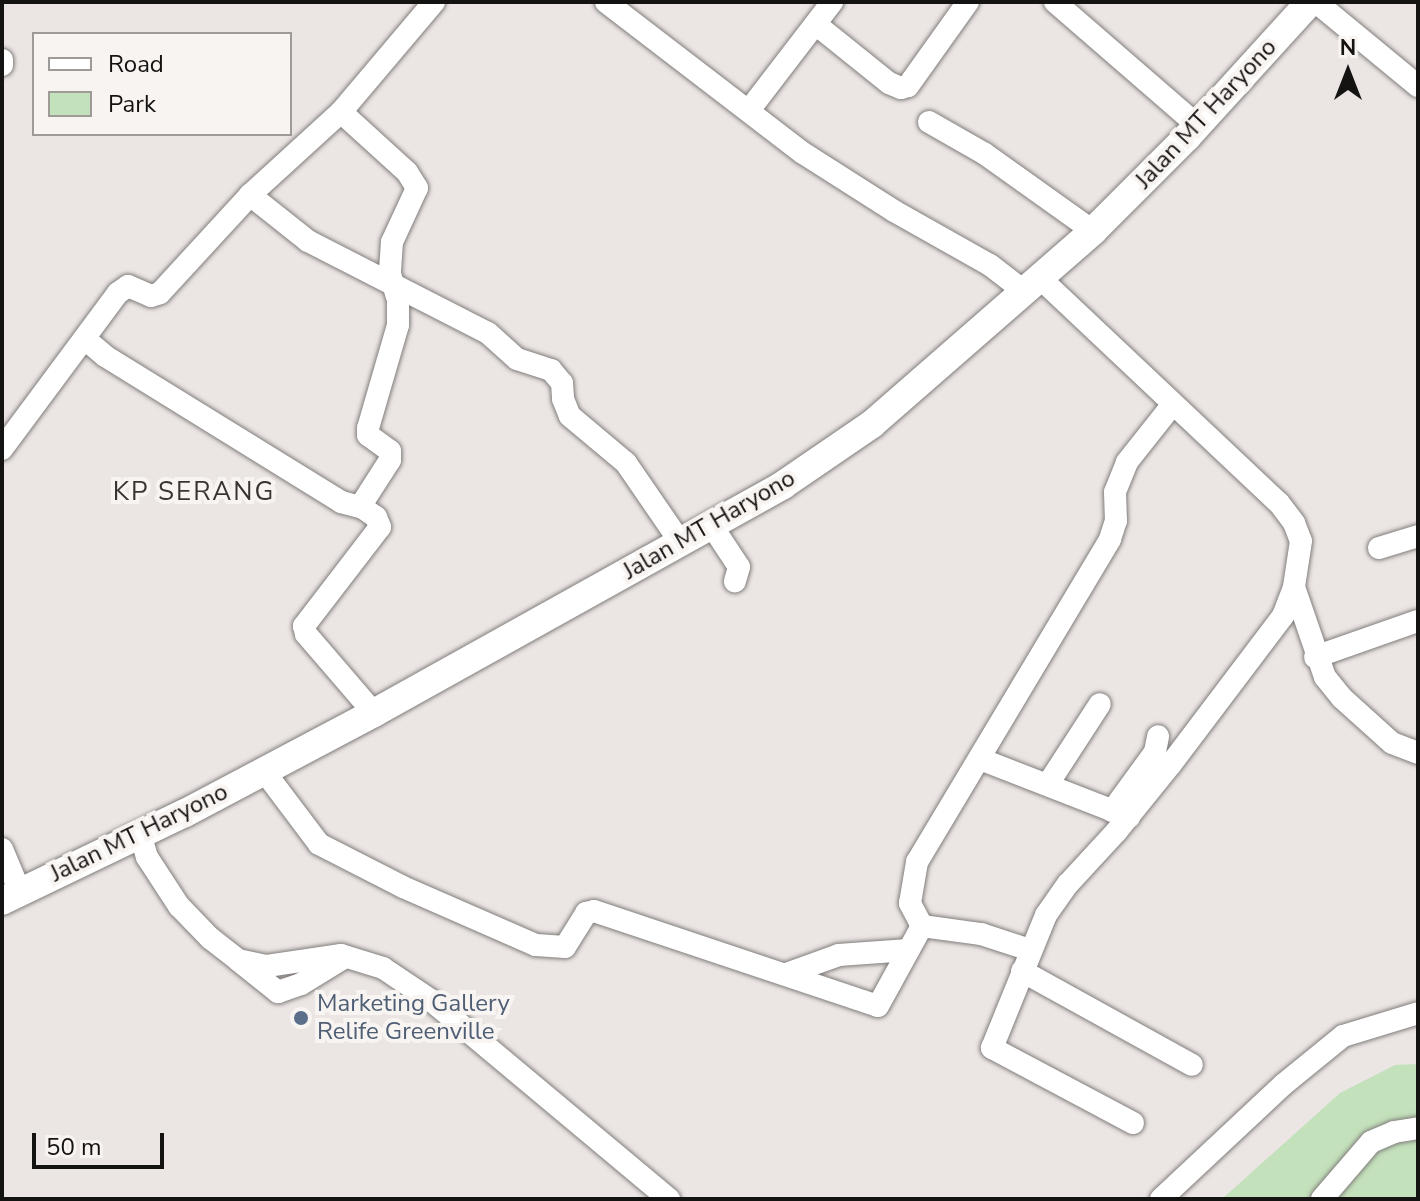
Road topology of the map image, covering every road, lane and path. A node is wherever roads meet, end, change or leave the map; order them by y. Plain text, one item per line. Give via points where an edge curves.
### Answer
1 (434, 2) edge
2 (606, 2) edge
3 (832, 2) edge
4 (1055, 2) edge
5 (1313, 2) edge
6 (958, 6) edge
7 (818, 26) junction
8 (1418, 86) edge
9 (750, 109) junction
10 (341, 112) junction
11 (929, 122) dead end
12 (1198, 126) junction
13 (250, 195) junction
14 (1093, 231) junction
15 (393, 282) junction
16 (1033, 285) junction
17 (85, 339) junction
18 (1173, 404) junction
19 (2, 449) edge
20 (363, 508) junction
21 (712, 526) junction
22 (1418, 536) edge
23 (681, 543) junction
24 (1379, 548) dead end
25 (735, 581) dead end
26 (1294, 587) junction
27 (1418, 621) edge
28 (1315, 657) junction
29 (1100, 704) dead end
30 (374, 713) junction
31 (1158, 736) dead end
32 (1418, 753) edge
33 (980, 759) junction
34 (264, 771) junction
35 (1048, 784) junction
36 (1121, 814) junction
37 (140, 833) junction
38 (2, 849) edge
39 (11, 897) edge
40 (922, 926) junction
41 (908, 950) junction
42 (1030, 950) junction
43 (1022, 971) junction
44 (786, 974) junction
45 (1418, 1013) edge
46 (1192, 1065) dead end
47 (1133, 1123) dead end
48 (1418, 1128) edge
49 (669, 1199) edge
50 (1161, 1199) edge
51 (1322, 1199) edge

1 - 10 street
2 - 9 street
3 - 7 street
4 - 12 street
5 - 8 street
5 - 12 main road, Jalan MT Haryono
6 - 7 street via 908,86 901,88
7 - 9 street
9 - 16 street via 803,153 894,211
10 - 13 street
10 - 15 street via 407,172 417,188 392,242
11 - 14 street via 985,154
12 - 14 main road, Jalan MT Haryono
13 - 15 street via 308,241
13 - 17 street via 160,293 151,296 128,286 98,315
14 - 16 main road, Jalan MT Haryono
15 - 20 street via 398,325 368,428 368,435 390,451 390,460
15 - 23 street via 488,333 517,359 551,370 562,383 570,416 626,463
16 - 18 street
16 - 21 main road, Jalan MT Haryono via 872,424
17 - 19 street
17 - 20 street via 341,502
18 - 26 street via 1256,478 1294,523 1301,541
18 - 33 street via 1127,462 1118,480 1110,539
20 - 30 street via 380,527 304,626
21 - 23 main road, Jalan MT Haryono
21 - 25 street via 739,567
22 - 24 street
23 - 30 main road, Jalan MT Haryono
26 - 28 street
26 - 36 street via 1283,616
27 - 28 street
28 - 32 street via 1342,698 1392,743
29 - 35 street
30 - 34 main road, Jalan MT Haryono
31 - 36 street via 1155,752
33 - 35 street
33 - 40 street via 917,862 910,903
34 - 37 main road, Jalan MT Haryono
34 - 44 street via 319,844 536,945 565,947 586,913 594,911
35 - 36 street
36 - 42 street via 1046,915
37 - 39 main road, Jalan MT Haryono
37 - 49 street via 147,857 179,906 238,960 267,966 346,956 383,968 432,1001
38 - 39 street
40 - 41 street
40 - 42 street via 981,934
41 - 44 street via 839,955
41 - 44 street via 878,1006
42 - 43 street
43 - 46 street
43 - 47 street via 992,1048
45 - 50 street via 1343,1036
48 - 51 street via 1371,1142

